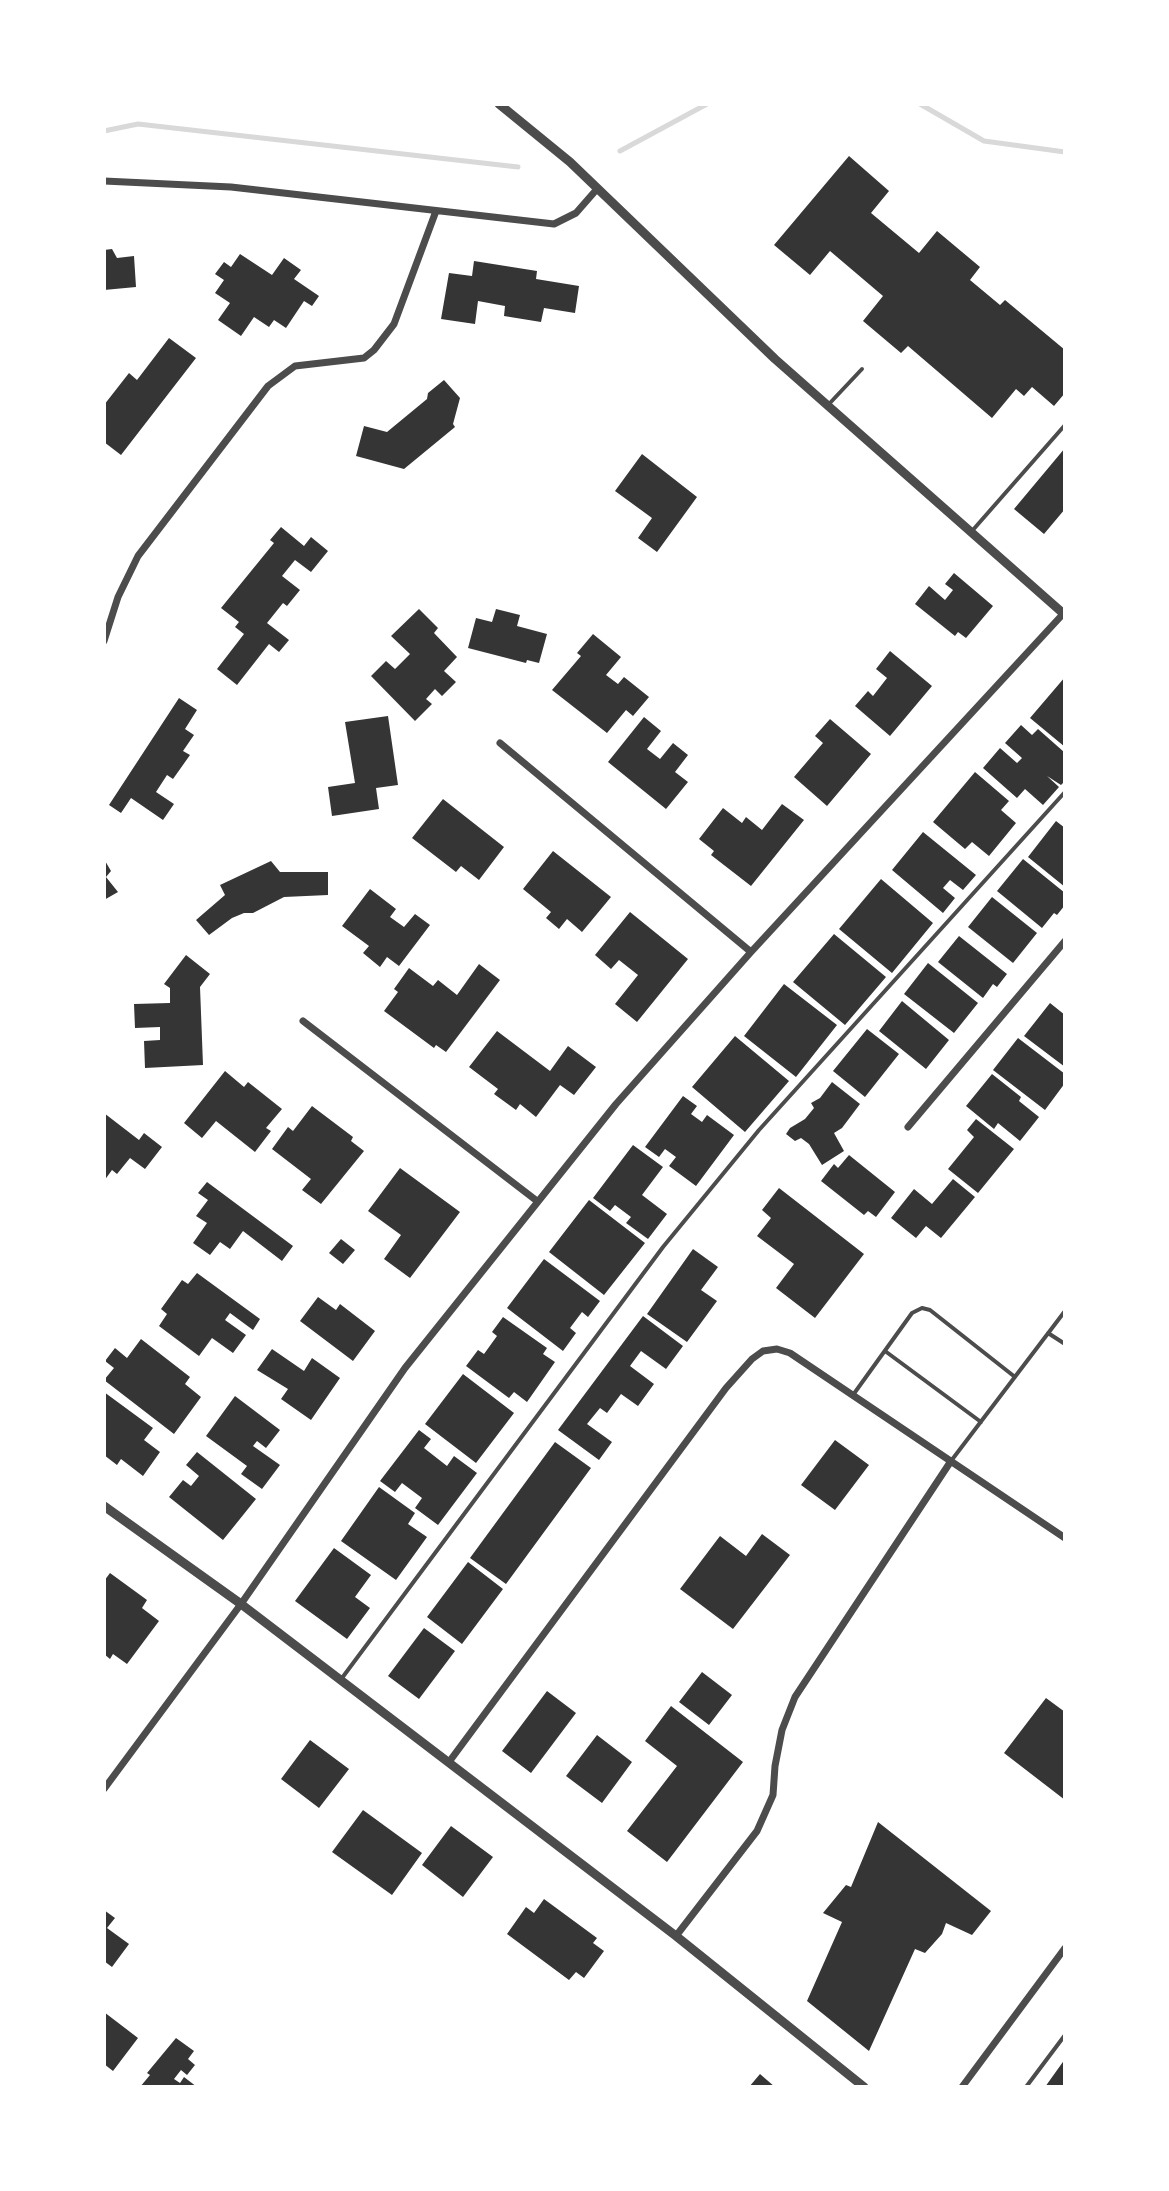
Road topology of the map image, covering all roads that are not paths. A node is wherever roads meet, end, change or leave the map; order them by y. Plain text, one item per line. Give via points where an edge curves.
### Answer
1 (499, 104) edge
2 (104, 181) edge
3 (597, 189) junction
4 (436, 211) junction
5 (862, 369) dead end
6 (827, 406) junction
7 (1065, 425) edge
8 (971, 532) junction
9 (1064, 614) edge
10 (104, 641) edge
11 (500, 743) dead end
12 (1065, 792) edge
13 (1065, 941) edge
14 (751, 952) junction
15 (303, 1021) dead end
16 (908, 1127) dead end
17 (537, 1201) junction
18 (1065, 1311) edge
19 (1048, 1333) junction
20 (1065, 1344) edge
21 (885, 1351) junction
22 (1015, 1377) junction
23 (853, 1395) junction
24 (981, 1422) junction
25 (951, 1461) junction
26 (104, 1506) edge
27 (1065, 1538) edge
28 (241, 1604) junction
29 (341, 1680) junction
30 (449, 1762) junction
31 (104, 1789) edge
32 (676, 1936) junction
33 (1065, 1948) edge
34 (1065, 2035) edge
35 (864, 2087) edge
36 (963, 2087) edge
37 (1026, 2087) edge

1 - 3 street
2 - 4 street via 231,187
3 - 4 street via 576,213 554,224
3 - 6 street
4 - 10 street via 394,324 374,350 364,358 295,366 268,386 138,556
5 - 6 lane
6 - 8 street
7 - 8 lane
8 - 9 street
9 - 14 street
11 - 14 street
12 - 29 lane via 759,1130 663,1247
13 - 16 street
14 - 17 street
15 - 17 street
17 - 28 street via 405,1368
18 - 19 lane
19 - 20 lane
19 - 22 lane
21 - 22 lane via 912,1313 922,1308
21 - 23 lane
21 - 24 lane
22 - 24 lane
23 - 25 street
23 - 30 street via 790,1353 763,1351 752,1359
24 - 25 lane
25 - 27 street
25 - 32 street via 795,1697 782,1730 773,1795 757,1831
26 - 28 street
28 - 29 street
28 - 31 street
29 - 30 street
30 - 32 street
32 - 35 street
33 - 36 street
34 - 37 lane

